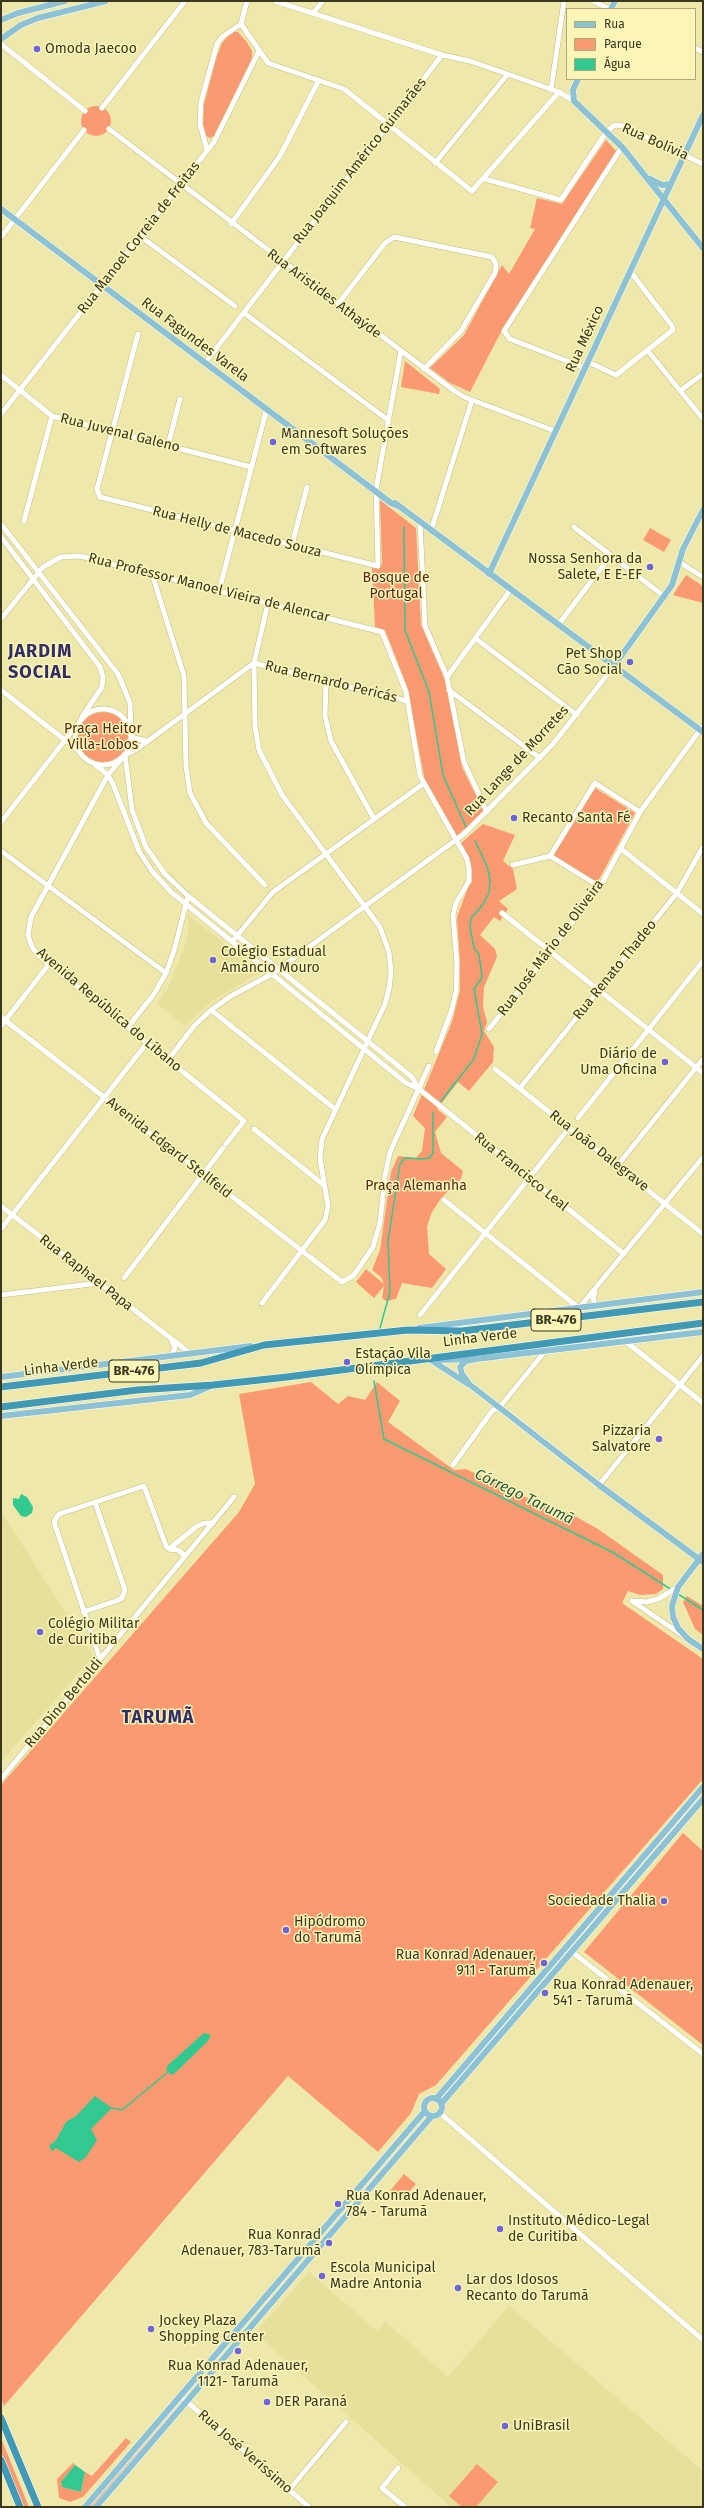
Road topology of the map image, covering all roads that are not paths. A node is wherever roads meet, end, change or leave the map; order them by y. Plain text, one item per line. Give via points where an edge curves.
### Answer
1 (65, 1) edge
2 (106, 1) edge
3 (185, 1) edge
4 (247, 1) edge
5 (275, 1) edge
6 (323, 1) edge
7 (564, 1) edge
8 (593, 1) edge
9 (609, 8) edge
10 (313, 13) junction
11 (1, 20) edge
12 (241, 24) junction
13 (1, 39) edge
14 (1, 44) edge
15 (259, 51) junction
16 (442, 55) junction
17 (507, 75) junction
18 (318, 80) junction
19 (578, 80) edge
20 (574, 87) junction
21 (551, 90) junction
22 (559, 92) junction
23 (574, 101) junction
24 (102, 108) dead end
25 (85, 111) dead end
26 (703, 115) edge
27 (388, 125) junction
28 (109, 129) dead end
29 (84, 130) dead end
30 (607, 131) junction
31 (622, 147) junction
32 (207, 150) junction
33 (684, 156) junction
34 (435, 163) junction
35 (703, 164) edge
36 (647, 177) junction
37 (485, 179) junction
38 (671, 184) junction
39 (180, 185) junction
40 (664, 199) junction
41 (1, 208) edge
42 (15, 219) junction
43 (231, 224) junction
44 (140, 236) junction
45 (1, 237) edge
46 (703, 248) edge
47 (282, 262) junction
48 (630, 271) junction
49 (101, 286) junction
50 (338, 304) junction
51 (235, 306) dead end
52 (244, 313) junction
53 (138, 334) dead end
54 (401, 351) junction
55 (648, 351) junction
56 (588, 362) junction
57 (205, 363) junction
58 (585, 368) junction
59 (424, 369) junction
60 (703, 374) edge
61 (1, 375) edge
62 (20, 390) junction
63 (680, 390) junction
64 (180, 398) dead end
65 (472, 400) junction
66 (267, 408) junction
67 (1, 414) edge
68 (52, 416) junction
69 (703, 419) edge
70 (388, 420) junction
71 (112, 431) junction
72 (555, 431) junction
73 (168, 446) junction
74 (251, 467) junction
75 (307, 486) dead end
76 (376, 489) junction
77 (703, 510) edge
78 (24, 521) dead end
79 (420, 522) junction
80 (1, 524) edge
81 (574, 527) dead end
82 (235, 531) junction
83 (431, 531) junction
84 (1, 537) edge
85 (292, 545) junction
86 (611, 555) junction
87 (679, 562) junction
88 (38, 571) junction
89 (152, 574) junction
90 (489, 574) junction
91 (703, 577) edge
92 (33, 578) junction
93 (511, 589) junction
94 (219, 591) junction
95 (665, 596) junction
96 (268, 603) junction
97 (1, 619) edge
98 (558, 625) junction
99 (475, 638) junction
100 (254, 663) junction
101 (614, 666) junction
102 (447, 677) junction
103 (326, 681) junction
104 (1, 690) edge
105 (449, 690) junction
106 (407, 701) junction
107 (185, 713) junction
108 (577, 715) junction
109 (82, 717) junction
110 (78, 723) junction
111 (702, 730) edge
112 (131, 735) junction
113 (64, 740) junction
114 (146, 741) junction
115 (79, 751) junction
116 (125, 755) junction
117 (540, 758) junction
118 (93, 763) junction
119 (108, 775) junction
120 (423, 784) junction
121 (488, 812) junction
122 (640, 812) junction
123 (374, 819) junction
124 (1, 822) edge
125 (456, 842) junction
126 (703, 847) edge
127 (620, 848) junction
128 (1, 852) edge
129 (326, 854) junction
130 (550, 856) junction
131 (513, 865) dead end
132 (265, 885) dead end
133 (47, 887) junction
134 (600, 887) junction
135 (677, 893) junction
136 (188, 896) junction
137 (186, 905) junction
138 (366, 907) junction
139 (502, 913) dead end
140 (703, 914) edge
141 (237, 935) junction
142 (232, 942) junction
143 (550, 951) junction
144 (703, 961) edge
145 (49, 964) junction
146 (279, 969) junction
147 (166, 973) junction
148 (272, 974) junction
149 (599, 990) junction
150 (211, 1010) junction
151 (3, 1019) edge
152 (1, 1026) edge
153 (128, 1027) junction
154 (489, 1029) dead end
155 (648, 1030) junction
156 (367, 1041) junction
157 (147, 1042) junction
158 (364, 1049) junction
159 (436, 1052) dead end
160 (703, 1059) edge
161 (168, 1060) junction
162 (429, 1066) dead end
163 (696, 1068) junction
164 (495, 1069) dead end
165 (703, 1073) edge
166 (520, 1088) junction
167 (419, 1089) junction
168 (104, 1098) junction
169 (335, 1109) junction
170 (578, 1118) dead end
171 (570, 1128) junction
172 (254, 1129) dead end
173 (226, 1144) dead end
174 (223, 1148) dead end
175 (703, 1157) edge
176 (618, 1166) junction
177 (202, 1175) junction
178 (529, 1178) junction
179 (325, 1186) junction
180 (444, 1200) dead end
181 (665, 1204) junction
182 (1, 1206) edge
183 (12, 1215) junction
184 (1, 1229) edge
185 (486, 1233) junction
186 (703, 1234) edge
187 (302, 1253) junction
188 (624, 1254) junction
189 (124, 1278) dead end
190 (99, 1283) junction
191 (595, 1291) junction
192 (703, 1292) edge
193 (1, 1295) edge
194 (567, 1298) junction
195 (703, 1302) edge
196 (262, 1303) dead end
197 (596, 1305) junction
198 (579, 1308) junction
199 (567, 1310) junction
200 (420, 1315) dead end
201 (703, 1323) edge
202 (408, 1330) junction
203 (703, 1332) edge
204 (171, 1340) junction
205 (625, 1341) junction
206 (264, 1345) junction
207 (546, 1350) junction
208 (190, 1354) junction
209 (703, 1356) edge
210 (169, 1357) junction
211 (476, 1359) junction
212 (412, 1360) junction
213 (431, 1360) junction
214 (1, 1378) edge
215 (469, 1384) junction
216 (213, 1385) junction
217 (680, 1385) junction
218 (1, 1387) edge
219 (703, 1403) edge
220 (1, 1407) edge
221 (499, 1408) junction
222 (1, 1416) edge
223 (453, 1465) dead end
224 (599, 1485) junction
225 (234, 1497) dead end
226 (95, 1502) junction
227 (213, 1523) junction
228 (169, 1549) junction
229 (186, 1556) junction
230 (702, 1559) edge
231 (671, 1594) junction
232 (83, 1612) junction
233 (688, 1639) junction
234 (703, 1649) edge
235 (100, 1660) junction
236 (1, 1779) edge
237 (703, 1787) edge
238 (703, 1799) edge
239 (572, 1952) junction
240 (703, 2054) edge
241 (436, 2099) junction
242 (442, 2104) junction
243 (424, 2112) junction
244 (440, 2113) junction
245 (431, 2116) junction
246 (703, 2340) edge
247 (180, 2396) junction
248 (187, 2402) junction
249 (1, 2418) edge
250 (346, 2422) dead end
251 (1, 2427) edge
252 (7, 2433) junction
253 (1, 2460) edge
254 (398, 2468) dead end
255 (289, 2490) junction
256 (20, 2507) edge
257 (38, 2507) edge
258 (85, 2507) edge
259 (96, 2507) edge
260 (309, 2507) edge
261 (405, 2507) edge

1 - 11 main road via 18,12
2 - 13 main road via 38,18 21,25
3 - 24 street
4 - 12 street
5 - 10 street
6 - 10 street
7 - 21 street
8 - 9 street
10 - 16 street
12 - 15 street
12 - 32 street via 220,39 201,102 200,124
14 - 25 street
15 - 18 street via 268,63
15 - 32 street, Rua Manoel Correia de Freitas via 218,136
16 - 17 street via 465,59
16 - 27 street, Rua Joaquim Américo Guimarães
17 - 21 street
17 - 34 street
18 - 27 street via 344,89
18 - 43 street via 280,156
19 - 20 main road
20 - 22 street via 567,92
20 - 23 main road
21 - 22 street
22 - 23 street
22 - 37 street
23 - 30 main road
26 - 33 main road, Rua México
27 - 34 street
27 - 47 street, Rua Joaquim Américo Guimarães
28 - 39 street, Rua Aristides Athaýde
29 - 42 street
30 - 31 main road
30 - 33 street, Rua Bolívia via 615,125 623,126
30 - 37 street via 561,200
31 - 36 main road
31 - 58 street via 504,334 510,339
32 - 39 street, Rua Manoel Correia de Freitas
33 - 35 street, Rua Bolívia
33 - 38 main road, Rua México
34 - 37 street via 472,191
36 - 38 main road via 660,185
36 - 40 main road
38 - 40 main road, Rua México
39 - 43 street, Rua Aristides Athaýde
39 - 44 street, Rua Manoel Correia de Freitas
40 - 46 main road
40 - 48 main road, Rua México
41 - 42 main road, Rua Fagundes Varela
42 - 45 street
42 - 49 main road, Rua Fagundes Varela
43 - 47 street, Rua Aristides Athaýde
44 - 49 street, Rua Manoel Correia de Freitas
44 - 51 street
47 - 50 street, Rua Aristides Athaýde
47 - 52 street, Rua Joaquim Américo Guimarães
48 - 55 street via 673,328 672,332
48 - 56 main road, Rua México
49 - 57 main road, Rua Fagundes Varela
49 - 62 street, Rua Manoel Correia de Freitas
50 - 54 street, Rua Aristides Athaýde
50 - 59 street via 385,243 394,236 492,257 496,264 495,273 461,331
52 - 57 street, Rua Joaquim Américo Guimarães
52 - 70 street
53 - 71 street
54 - 59 street, Rua Aristides Athaýde
54 - 70 street
55 - 56 street via 616,375
55 - 63 street
56 - 58 main road, Rua México
57 - 66 main road, Rua Fagundes Varela
58 - 72 main road, Rua México
59 - 65 street, Rua Aristides Athaýde
60 - 63 street
61 - 62 street, Rua Juvenal Galeno
62 - 67 street, Rua Manoel Correia de Freitas
62 - 68 street, Rua Juvenal Galeno
63 - 69 street
64 - 73 street
65 - 72 street, Rua Aristides Athaýde
65 - 83 street
66 - 74 street
66 - 76 main road, Rua Fagundes Varela
68 - 71 street, Rua Juvenal Galeno
68 - 78 street
70 - 76 street
71 - 73 street, Rua Juvenal Galeno
71 - 82 street, Rua Helly de Macedo Souza via 97,489 98,495
72 - 90 main road, Rua México
73 - 74 street, Rua Juvenal Galeno
74 - 82 street
75 - 85 street
76 - 79 main road, Rua Fagundes Varela
76 - 85 street, Rua Helly de Macedo Souza via 378,566
77 - 87 main road, Rua Lange de Morretes
79 - 83 main road, Rua Fagundes Varela
79 - 102 street via 425,626
80 - 88 street
81 - 86 street
82 - 85 street, Rua Helly de Macedo Souza
82 - 94 street
83 - 90 main road, Rua Fagundes Varela
84 - 92 street
86 - 95 street
86 - 98 street
87 - 91 street
87 - 95 main road, Rua Lange de Morretes via 674,581
88 - 89 street, Rua Professor Manoel Vieira de Alencar via 54,560 80,556
88 - 92 street
88 - 112 street via 120,678 130,703
89 - 94 street, Rua Professor Manoel Vieira de Alencar
89 - 107 street via 182,666
90 - 93 main road, Rua Fagundes Varela
92 - 97 street
92 - 109 street via 95,658 102,671 103,682 99,692
93 - 98 main road, Rua Fagundes Varela
93 - 99 street
94 - 96 street, Rua Professor Manoel Vieira de Alencar
95 - 101 main road, Rua Lange de Morretes
96 - 100 street
96 - 106 street, Rua Professor Manoel Vieira de Alencar via 382,632 404,685
98 - 101 main road, Rua Fagundes Varela
99 - 102 street
99 - 108 street
100 - 103 street, Rua Bernardo Pericás
100 - 107 street
100 - 129 street via 255,726 263,761 276,786
101 - 108 street, Rua Lange de Morretes
101 - 111 main road, Rua Fagundes Varela
102 - 105 street
103 - 106 street, Rua Bernardo Pericás
103 - 123 street via 325,716 328,733
104 - 113 street
105 - 117 street
105 - 121 street via 464,762
106 - 120 street via 416,765
107 - 114 street
107 - 132 street via 187,776 193,802 208,826
108 - 117 street, Rua Lange de Morretes
109 - 110 street
109 - 112 street via 90,712 107,709 123,717
110 - 113 street
110 - 115 street via 75,732
111 - 122 street, Rua José Mário de Oliveira
112 - 114 street
112 - 116 street
113 - 115 street
113 - 124 street
114 - 116 street
115 - 118 street
116 - 118 street via 110,764
116 - 119 street, Avenida República do Líbano
116 - 136 street via 130,802 144,840 165,874
117 - 121 street, Rua Lange de Morretes
118 - 119 street
119 - 133 street, Avenida República do Líbano
119 - 137 street via 142,857 157,878
120 - 123 street
120 - 125 street
121 - 125 street, Rua Lange de Morretes
122 - 127 street, Rua José Mário de Oliveira
122 - 130 street via 595,784
123 - 129 street
125 - 138 street, Rua Lange de Morretes
125 - 159 street via 467,859 470,875 453,915 457,965 456,992
126 - 135 street, Rua Renato Thadeo
127 - 134 street, Rua José Mário de Oliveira
127 - 135 street
128 - 133 street
129 - 138 street
129 - 141 street via 269,895
130 - 131 street
130 - 134 street
133 - 145 street, Avenida República do Líbano via 31,916 28,935 35,951
133 - 147 street
134 - 143 street, Rua José Mário de Oliveira
135 - 140 street
135 - 149 street, Rua Renato Thadeo
136 - 137 street
136 - 141 street
137 - 142 street
137 - 147 street
138 - 146 street, Rua Lange de Morretes
138 - 156 street via 380,927 387,943 391,972 388,996
139 - 143 street
141 - 142 street
141 - 146 street
142 - 148 street
143 - 149 street
143 - 154 street, Rua José Mário de Oliveira
144 - 155 street
145 - 151 street
145 - 153 street, Avenida República do Líbano
146 - 148 street, Rua Lange de Morretes
146 - 156 street
147 - 153 street via 154,994
148 - 150 street, Rua Lange de Morretes
148 - 158 street
149 - 155 street
149 - 166 street, Rua Renato Thadeo
150 - 161 street, Rua Lange de Morretes via 194,1026
150 - 169 street
151 - 152 street
151 - 168 street, Avenida Edgard Stellfeld
153 - 157 street, Avenida República do Líbano
155 - 163 street
155 - 170 street
156 - 158 street
156 - 167 street via 412,1077
157 - 161 street, Avenida República do Líbano
157 - 168 street
158 - 167 street via 406,1083
158 - 169 street
160 - 163 street
161 - 173 street, Avenida República do Líbano via 244,1121
162 - 167 street
163 - 165 street
163 - 176 street
164 - 166 street, Rua João Dalegrave
166 - 171 street, Rua João Dalegrave
167 - 178 street, Rua Francisco Leal
167 - 187 street, Avenida Edgard Stellfeld via 388,1156 381,1216 373,1247 351,1278 345,1282 336,1280
168 - 177 street, Avenida Edgard Stellfeld
168 - 183 street
169 - 179 street via 320,1145
171 - 176 street, Rua João Dalegrave
171 - 178 street
172 - 179 street
174 - 177 street
175 - 181 street
176 - 181 street, Rua João Dalegrave
177 - 187 street, Avenida Edgard Stellfeld
177 - 189 street
178 - 185 street
178 - 188 street, Rua Francisco Leal
179 - 187 street via 328,1206 325,1220
180 - 185 street
181 - 186 street, Rua João Dalegrave
181 - 188 street
182 - 183 street, Rua Raphael Papa
183 - 184 street
183 - 190 street, Rua Raphael Papa
185 - 194 street
185 - 200 street
187 - 196 street
188 - 191 street
190 - 193 street
190 - 204 street, Rua Raphael Papa
191 - 197 street via 593,1299
191 - 198 street
192 - 197 main road
194 - 198 street
194 - 199 street
195 - 202 highway, Linha Verde / BR-476 via 462,1332
197 - 198 main road
198 - 199 main road
199 - 202 main road
201 - 212 highway, Linha Verde / BR-476
202 - 206 highway, Linha Verde / BR-476
203 - 205 main road
204 - 208 street, Rua Raphael Papa
204 - 210 street via 174,1352
205 - 207 main road
205 - 217 street
206 - 208 main road, Linha Verde
206 - 218 highway, Linha Verde / BR-476 via 201,1363
207 - 211 main road
207 - 221 street
208 - 210 main road, Linha Verde
209 - 217 street
210 - 214 main road, Linha Verde
211 - 213 main road
211 - 215 main road via 461,1365 460,1372
212 - 213 main road
212 - 216 highway, Linha Verde / BR-476
213 - 215 main road
215 - 221 main road
216 - 220 highway, Linha Verde / BR-476 via 137,1390
216 - 222 main road, Linha Verde via 190,1395
217 - 219 street
217 - 224 street
221 - 223 street via 492,1411
221 - 224 main road
224 - 230 main road
225 - 227 street, Rua Dino Bertoldi
226 - 228 street via 144,1486
226 - 232 street via 59,1514 54,1522
226 - 232 street via 125,1590 124,1595 116,1601
227 - 228 street via 197,1526
227 - 229 street, Rua Dino Bertoldi
228 - 229 street via 178,1550
229 - 235 street, Rua Dino Bertoldi
230 - 231 main road
231 - 233 main road via 673,1618
231 - 233 street via 652,1601 632,1601
232 - 235 street
233 - 234 main road
235 - 236 street, Rua Dino Bertoldi
237 - 241 main road
238 - 239 main road
239 - 240 street
239 - 242 main road
241 - 242 main road
241 - 243 main road via 426,2101
242 - 244 main road
243 - 245 main road
243 - 247 main road
244 - 245 main road
244 - 246 street
245 - 248 main road
247 - 248 street, Rua José Veríssimo
247 - 258 main road
248 - 255 street, Rua José Veríssimo
248 - 259 main road
249 - 252 highway
250 - 255 street
251 - 252 highway
252 - 257 highway
253 - 256 highway
254 - 261 street via 382,2488
255 - 260 street, Rua José Veríssimo

